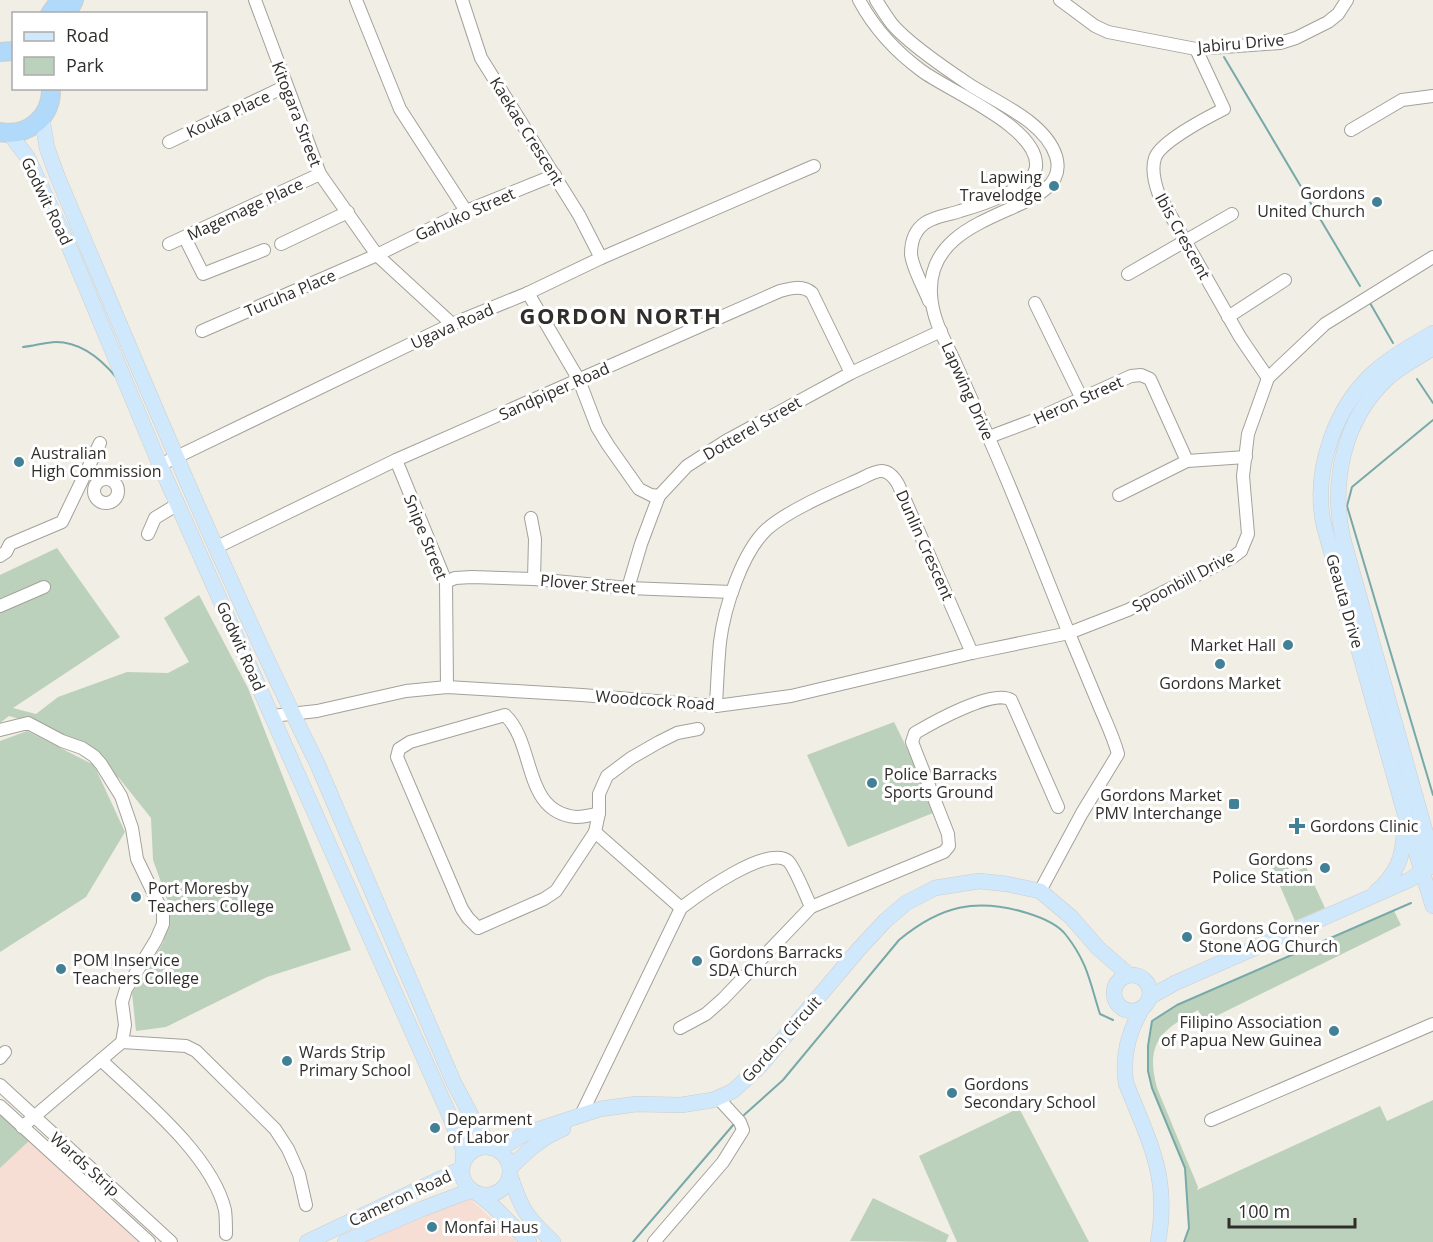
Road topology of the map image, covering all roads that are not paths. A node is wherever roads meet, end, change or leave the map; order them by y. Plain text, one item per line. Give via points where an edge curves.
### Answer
1 (255, 0) edge
2 (356, 0) edge
3 (462, 0) edge
4 (859, 0) edge
5 (876, 0) edge
6 (1060, 0) edge
7 (1347, 0) edge
8 (1196, 49) junction
9 (286, 86) junction
10 (51, 90) edge
11 (1433, 96) edge
12 (42, 118) junction
13 (1351, 130) dead end
14 (3, 133) edge
15 (169, 141) dead end
16 (814, 166) dead end
17 (320, 174) junction
18 (555, 175) junction
19 (466, 211) junction
20 (348, 212) junction
21 (1232, 214) dead end
22 (185, 238) junction
23 (1186, 241) junction
24 (169, 244) dead end
25 (281, 244) dead end
26 (264, 250) dead end
27 (377, 255) junction
28 (601, 258) junction
29 (1433, 258) edge
30 (1128, 274) dead end
31 (1285, 280) dead end
32 (528, 293) junction
33 (1035, 303) dead end
34 (933, 310) junction
35 (1228, 317) junction
36 (452, 324) junction
37 (202, 331) dead end
38 (941, 331) junction
39 (1433, 333) edge
40 (1433, 348) edge
41 (850, 373) junction
42 (1268, 378) junction
43 (579, 380) junction
44 (1081, 397) junction
45 (989, 437) junction
46 (100, 443) dead end
47 (177, 457) junction
48 (1246, 457) junction
49 (396, 460) junction
50 (1187, 461) junction
51 (160, 465) junction
52 (84, 480) junction
53 (96, 484) junction
54 (1119, 495) dead end
55 (659, 496) junction
56 (178, 504) junction
57 (531, 518) dead end
58 (148, 534) dead end
59 (217, 547) junction
60 (0, 556) edge
61 (534, 579) junction
62 (446, 582) junction
63 (44, 587) dead end
64 (628, 588) junction
65 (732, 592) junction
66 (0, 606) edge
67 (1069, 633) junction
68 (972, 653) junction
69 (447, 687) junction
70 (716, 706) junction
71 (292, 714) junction
72 (272, 716) junction
73 (698, 729) dead end
74 (0, 730) edge
75 (1058, 807) dead end
76 (599, 813) junction
77 (1405, 813) junction
78 (595, 832) junction
79 (1430, 865) edge
80 (1409, 880) junction
81 (1429, 890) junction
82 (1040, 891) junction
83 (1372, 896) junction
84 (1433, 906) edge
85 (812, 907) junction
86 (681, 908) junction
87 (1098, 948) junction
88 (1129, 975) junction
89 (1145, 980) junction
90 (1175, 983) junction
91 (1116, 986) junction
92 (1147, 1002) junction
93 (1120, 1006) junction
94 (1433, 1024) edge
95 (680, 1028) dead end
96 (122, 1042) junction
97 (1127, 1044) junction
98 (101, 1060) junction
99 (0, 1085) edge
100 (718, 1098) junction
101 (0, 1106) edge
102 (581, 1115) junction
103 (33, 1116) junction
104 (1211, 1120) dead end
105 (21, 1127) junction
106 (495, 1149) junction
107 (462, 1167) junction
108 (510, 1171) junction
109 (475, 1192) junction
110 (306, 1205) dead end
111 (226, 1234) dead end
112 (149, 1242) edge
113 (171, 1242) edge
114 (307, 1242) edge
115 (345, 1242) edge
116 (529, 1242) edge
117 (553, 1242) edge
118 (654, 1242) edge
119 (1158, 1242) edge

1 - 9 street, Kitogara Street
2 - 19 street via 400,109
3 - 18 street, Kaekae Crescent via 481,58
4 - 34 street via 898,52 922,72 1005,122 1026,141 1035,159 1031,178 1015,189 928,221 915,233 911,256
5 - 34 street, Lapwing Drive via 902,34 970,85 1026,120 1048,142 1057,163 1057,174 1046,191 968,228 949,244 934,272
6 - 8 street, Jabiru Drive via 1108,32
7 - 8 street, Jabiru Drive via 1328,22 1296,38 1280,43
8 - 23 street, Ibis Crescent via 1224,109 1167,144 1156,156 1154,168 1159,195
9 - 15 street, Kouka Place
9 - 17 street, Kitogara Street
10 - 12 highway via 50,103
11 - 13 street via 1402,100
12 - 14 highway via 24,130
12 - 47 main road, Godwit Road via 58,178
14 - 51 main road, Godwit Road via 28,158 38,179
16 - 28 street, Ugava Road
17 - 20 street, Kitogara Street
17 - 22 street, Magemage Place
18 - 19 street, Gahuko Street
18 - 28 street, Kaekae Crescent
19 - 27 street, Gahuko Street
20 - 25 street
20 - 27 street, Kitogara Street
21 - 23 street
22 - 24 street, Magemage Place
22 - 26 street via 203,274
23 - 30 street
23 - 35 street, Ibis Crescent
27 - 36 street, Kitogara Street
27 - 37 street, Turuha Place
28 - 32 street, Ugava Road
29 - 42 street, Spoonbill Drive via 1325,324
31 - 35 street
32 - 36 street, Ugava Road
32 - 43 street
33 - 44 street
34 - 38 street, Lapwing Drive
35 - 42 street, Ibis Crescent
36 - 47 street, Ugava Road
38 - 41 street, Dotterel Street
38 - 45 street, Lapwing Drive
39 - 77 main road, Geauta Drive via 1384,363 1354,396 1332,436 1321,483 1324,526
40 - 79 main road, Geauta Drive via 1390,376 1360,414 1344,451 1338,487 1342,539
41 - 43 street, Sandpiper Road via 812,292 807,288 790,288
41 - 55 street, Dotterel Street via 709,451 687,466
42 - 48 street, Spoonbill Drive via 1248,434
43 - 49 street, Sandpiper Road
43 - 55 street via 597,427 622,466 639,489
44 - 45 street, Heron Street
44 - 50 street, Heron Street via 1131,376 1150,379
45 - 67 street, Lapwing Drive
46 - 52 street
47 - 51 street, Ugava Road
47 - 59 main road, Godwit Road
48 - 50 street
48 - 67 street, Spoonbill Drive via 1243,476 1248,534 1241,551 1128,610
49 - 59 street, Sandpiper Road
49 - 62 street, Snipe Street
50 - 54 street
51 - 56 main road, Godwit Road
52 - 53 street
52 - 60 street via 62,522 10,544
53 - 53 street via 112,480 119,492 112,502 94,505
55 - 64 street, Dotterel Street
56 - 58 street via 155,518
56 - 72 main road, Godwit Road
57 - 61 street
59 - 71 main road, Godwit Road
61 - 62 street, Plover Street via 462,577
61 - 64 street, Plover Street
62 - 69 street, Snipe Street
63 - 66 street
64 - 65 street, Plover Street
65 - 68 street, Dunlin Crescent via 750,552 766,530 828,494 884,471 892,475 906,500
65 - 70 street, Dunlin Crescent via 720,640
67 - 68 street, Woodcock Road
67 - 82 street, Lapwing Drive via 1118,754
68 - 70 street, Woodcock Road via 791,696
69 - 70 street, Woodcock Road
69 - 71 street, Woodcock Road via 406,691
71 - 72 street, Woodcock Road
71 - 106 main road, Godwit Road via 454,1083 480,1132
72 - 107 main road, Godwit Road via 448,1112 463,1149
73 - 76 street via 659,742 607,776 599,794
74 - 96 street via 28,723 82,748 101,764 121,796 137,858 163,913 156,940 126,989 122,1002
75 - 85 street via 1011,700 1001,696 984,700 925,727 912,738 949,846 944,852
76 - 78 street
76 - 78 street via 577,817 546,806 514,724 505,715 410,742 399,749 397,757 462,909 478,928 556,891
77 - 79 main road, Geauta Drive
77 - 83 main road via 1399,865
78 - 86 street
79 - 80 main road
79 - 81 main road, Geauta Drive
80 - 81 main road
80 - 83 main road
81 - 84 main road, Geauta Drive
82 - 87 main road, Gordon Circuit via 1071,917
82 - 100 main road, Gordon Circuit via 979,881 935,888 906,903 859,949 760,1066 733,1091
83 - 90 main road
85 - 86 street via 789,861 769,857 699,894
85 - 95 street via 723,999
86 - 102 street
87 - 88 main road, Gordon Circuit
87 - 91 main road, Gordon Circuit
88 - 89 main road
88 - 91 main road
89 - 90 main road
89 - 92 main road via 1149,986
90 - 92 main road
91 - 93 main road
92 - 93 main road via 1132,1011
92 - 97 main road
93 - 97 main road
94 - 104 street
96 - 98 street
96 - 110 street via 186,1046 196,1051 275,1129 299,1174
97 - 119 main road via 1126,1083 1154,1151 1161,1182
98 - 103 street
98 - 111 street via 185,1141 211,1176 225,1210
99 - 103 street, Wards Strip
100 - 102 main road, Gordon Circuit via 681,1105 626,1105
100 - 118 street via 743,1130 723,1162
101 - 105 street, Wards Strip
102 - 106 main road, Gordon Circuit via 524,1134
102 - 108 main road, Gordon Circuit via 573,1125 541,1140
103 - 105 street
103 - 113 street, Wards Strip
105 - 112 street, Wards Strip
106 - 107 main road via 485,1147 472,1152
106 - 108 main road via 505,1155
107 - 109 main road via 465,1182
107 - 114 main road, Cameron Road
108 - 109 main road via 508,1181 498,1192
108 - 117 main road via 525,1214
109 - 115 main road, Cameron Road via 422,1209
109 - 116 main road

